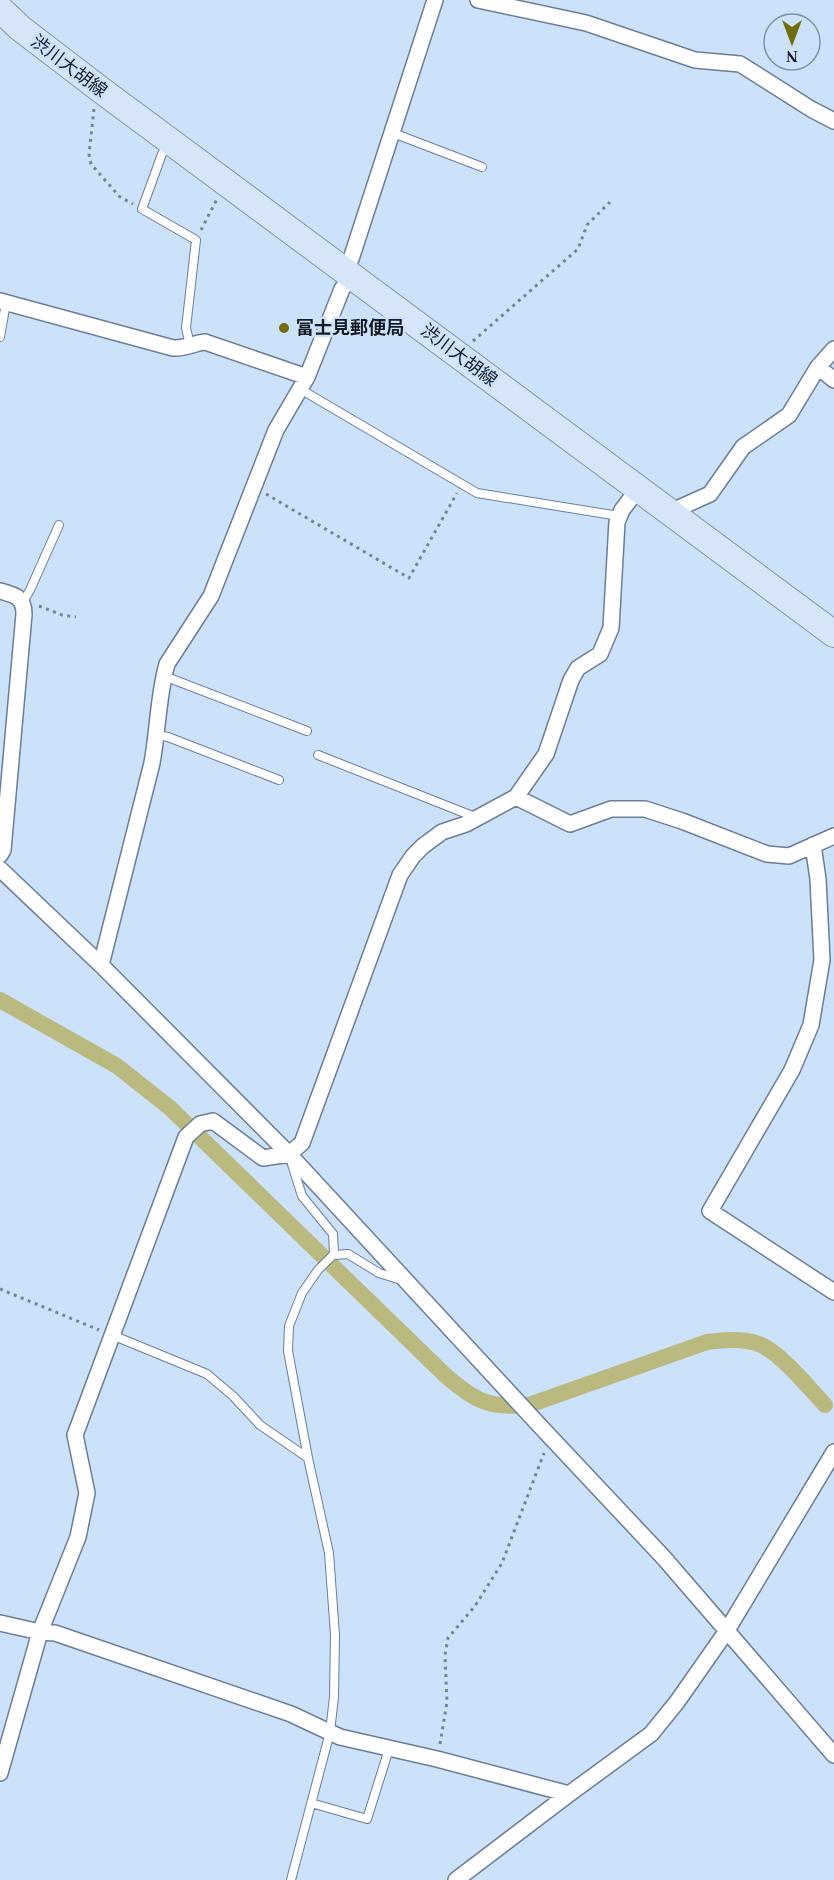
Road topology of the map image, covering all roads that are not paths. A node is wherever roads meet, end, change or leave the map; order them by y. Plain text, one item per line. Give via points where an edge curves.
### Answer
1 (435, 0) edge
2 (478, 0) edge
3 (2, 10) edge
4 (834, 120) edge
5 (393, 133) junction
6 (170, 141) junction
7 (482, 167) dead end
8 (348, 272) junction
9 (3, 302) edge
10 (0, 337) edge
11 (190, 345) junction
12 (834, 349) edge
13 (819, 367) junction
14 (834, 380) edge
15 (304, 383) junction
16 (638, 489) junction
17 (670, 512) junction
18 (619, 516) junction
19 (58, 525) dead end
20 (0, 591) edge
21 (23, 602) junction
22 (834, 634) edge
23 (164, 676) junction
24 (307, 731) dead end
25 (157, 735) junction
26 (318, 754) dead end
27 (279, 780) dead end
28 (516, 797) junction
29 (477, 818) junction
30 (834, 836) edge
31 (813, 845) junction
32 (0, 855) edge
33 (0, 869) edge
34 (101, 966) junction
35 (289, 1154) junction
36 (334, 1255) junction
37 (406, 1281) junction
38 (834, 1292) edge
39 (112, 1335) junction
40 (834, 1452) edge
41 (308, 1458) junction
42 (0, 1623) edge
43 (40, 1632) junction
44 (726, 1632) junction
45 (330, 1732) junction
46 (390, 1749) junction
47 (834, 1755) edge
48 (0, 1773) edge
49 (568, 1794) junction
50 (311, 1803) junction
51 (291, 1880) edge
52 (456, 1880) edge

1 - 5 street
2 - 4 street via 586,23 695,60 740,64
3 - 6 main road, 渋川大胡線 via 20,28
5 - 7 lane
5 - 8 street
6 - 8 main road, 渋川大胡線
6 - 11 lane via 142,209 196,240 186,328
8 - 15 street
8 - 16 main road, 渋川大胡線
9 - 10 lane
9 - 11 street via 173,348
11 - 15 street via 205,342
12 - 13 street
13 - 14 street
13 - 17 street via 789,415 743,447 710,494
15 - 18 lane via 477,493
15 - 23 street via 276,429 211,596 167,664
16 - 17 main road, 渋川大胡線
16 - 18 street
17 - 22 main road, 渋川大胡線
18 - 28 street via 611,628 600,654 578,668 571,680 546,754
19 - 21 lane
20 - 21 street
21 - 32 street
23 - 24 lane
23 - 25 street
25 - 27 lane
25 - 34 street
26 - 29 lane
28 - 29 street
28 - 31 street via 570,824 611,809 645,809 766,854 789,856
29 - 35 street via 442,832 423,846 400,875 302,1143
30 - 31 street
31 - 38 street via 822,960 811,1025 792,1070 710,1211
33 - 34 street
34 - 35 street
35 - 36 lane via 302,1196 333,1234
35 - 37 street
35 - 39 street via 263,1158 213,1121 200,1124 186,1137
36 - 37 lane via 348,1254 379,1273
36 - 41 lane via 302,1293 289,1326 288,1352
37 - 44 street via 664,1558
39 - 41 lane via 207,1374 260,1425
39 - 43 street via 75,1435 87,1493 78,1537
40 - 44 street
41 - 45 lane via 329,1553 335,1635
42 - 43 street
43 - 45 street via 55,1633 246,1698
43 - 48 street
44 - 47 street
44 - 49 street via 651,1734
45 - 46 street
45 - 50 lane
46 - 49 street
46 - 50 lane via 367,1819
49 - 52 street
50 - 51 lane

